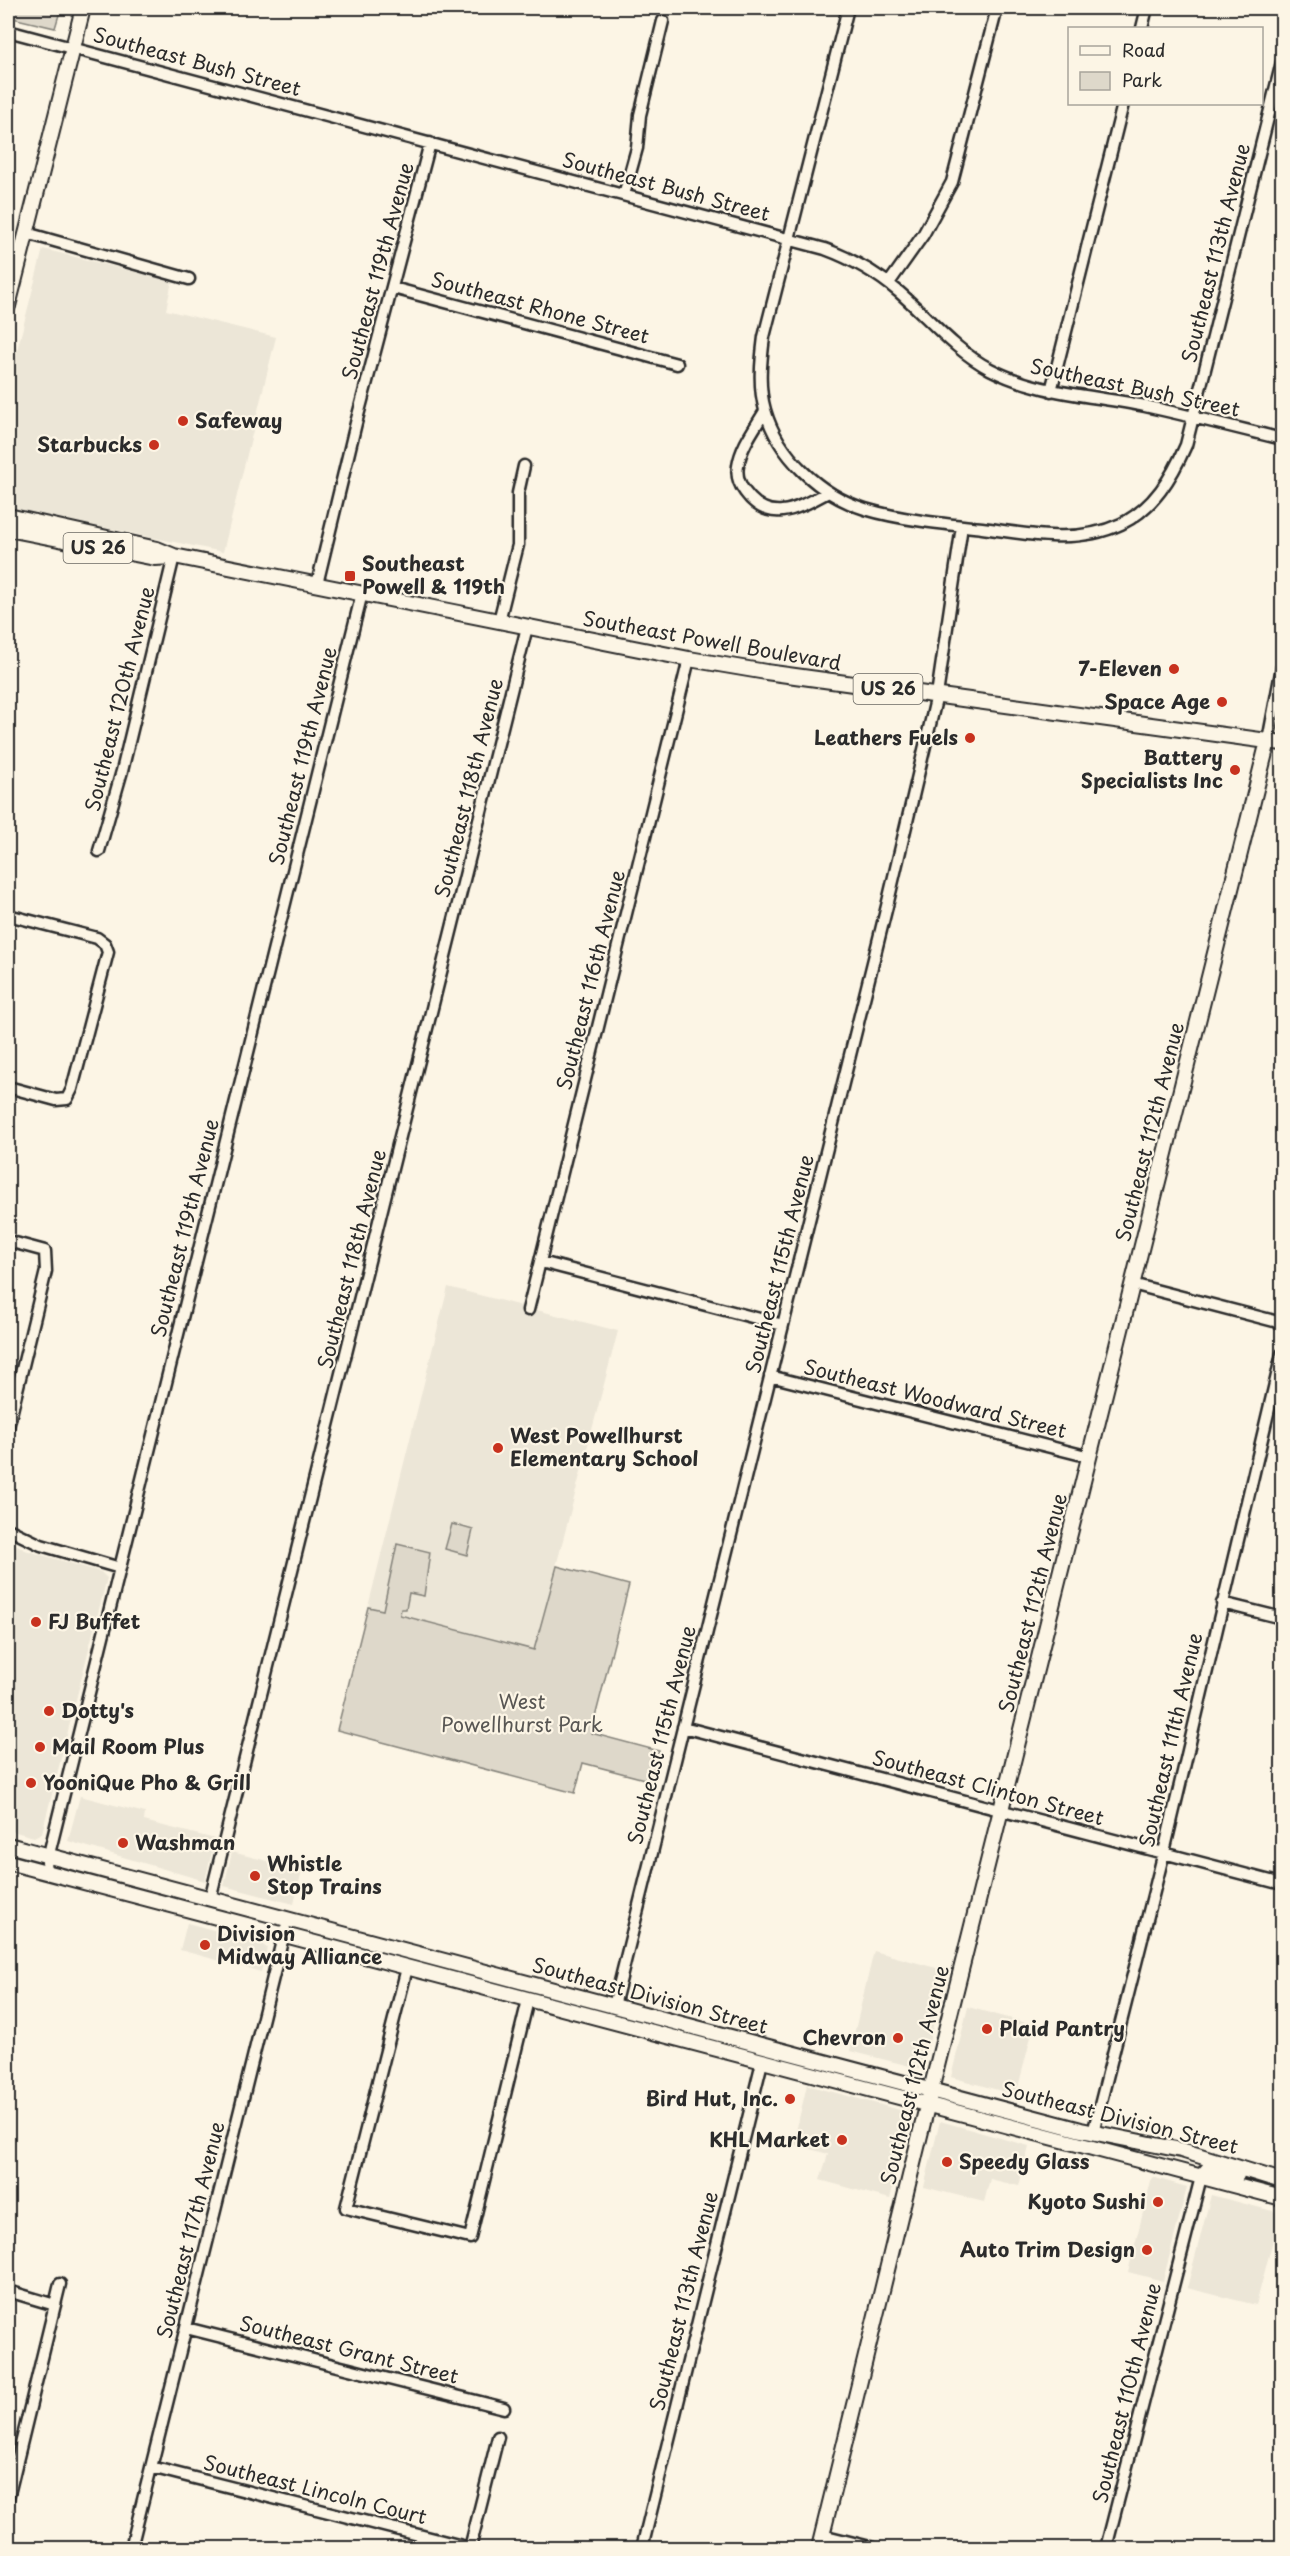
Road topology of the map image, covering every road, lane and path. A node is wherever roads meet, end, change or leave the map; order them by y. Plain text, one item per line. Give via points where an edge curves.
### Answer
1 (83, 8) edge
2 (848, 8) edge
3 (998, 8) edge
4 (1147, 8) edge
5 (663, 21) dead end
6 (1142, 27) edge
7 (8, 32) edge
8 (73, 48) junction
9 (1282, 62) edge
10 (1123, 105) edge
11 (430, 143) junction
12 (624, 195) junction
13 (26, 233) junction
14 (790, 239) junction
15 (189, 279) dead end
16 (889, 284) junction
17 (393, 288) junction
18 (8, 306) edge
19 (677, 364) dead end
20 (1051, 391) junction
21 (765, 411) junction
22 (1193, 418) junction
23 (1282, 440) edge
24 (524, 466) dead end
25 (828, 492) junction
26 (8, 516) edge
27 (962, 526) junction
28 (8, 529) edge
29 (174, 556) junction
30 (317, 584) junction
31 (362, 593) junction
32 (499, 621) junction
33 (527, 627) junction
34 (689, 659) junction
35 (1282, 667) edge
36 (937, 695) junction
37 (1268, 741) junction
38 (1282, 743) edge
39 (99, 851) dead end
40 (8, 915) edge
41 (8, 1087) edge
42 (8, 1241) edge
43 (541, 1262) junction
44 (1132, 1284) junction
45 (528, 1310) dead end
46 (1282, 1323) edge
47 (783, 1325) junction
48 (1282, 1354) edge
49 (770, 1376) junction
50 (8, 1427) edge
51 (1090, 1457) junction
52 (8, 1529) edge
53 (120, 1568) junction
54 (1222, 1603) junction
55 (1282, 1618) edge
56 (683, 1727) junction
57 (1002, 1809) junction
58 (8, 1845) edge
59 (1164, 1852) junction
60 (49, 1856) junction
61 (8, 1862) edge
62 (45, 1872) junction
63 (146, 1882) junction
64 (85, 1883) junction
65 (1282, 1884) edge
66 (210, 1899) junction
67 (287, 1920) junction
68 (283, 1935) junction
69 (407, 1968) junction
70 (528, 2000) junction
71 (614, 2006) junction
72 (762, 2062) junction
73 (931, 2090) junction
74 (927, 2106) junction
75 (1093, 2133) junction
76 (1200, 2177) junction
77 (1278, 2179) edge
78 (1282, 2198) edge
79 (60, 2284) dead end
80 (8, 2291) edge
81 (55, 2305) junction
82 (186, 2328) junction
83 (504, 2408) dead end
84 (498, 2437) dead end
85 (151, 2467) junction
86 (8, 2498) edge
87 (820, 2542) edge
88 (131, 2548) edge
89 (470, 2548) edge
90 (642, 2548) edge
91 (874, 2548) edge
92 (1106, 2548) edge

1 - 8 main road
2 - 14 street
3 - 16 street via 952,182 923,235
4 - 6 street
5 - 12 street
7 - 8 street, Southeast Bush Street
8 - 11 street, Southeast Bush Street
8 - 13 main road
9 - 22 street, Southeast 113th Avenue
10 - 20 street
11 - 12 street, Southeast Bush Street
11 - 17 street, Southeast 119th Avenue
12 - 14 street, Southeast Bush Street
13 - 15 street
13 - 18 main road
14 - 16 street, Southeast Bush Street via 847,258
14 - 21 street, Southeast 113th Avenue via 760,363
16 - 20 street, Southeast Bush Street via 972,358 1014,380
17 - 19 street, Southeast Rhone Street
17 - 30 street, Southeast 119th Avenue
20 - 22 street, Southeast Bush Street
21 - 25 street, Southeast 113th Avenue via 786,452
21 - 25 street via 743,447 737,467 740,485 751,501 767,510 789,512
22 - 23 street, Southeast Bush Street
22 - 27 street, Southeast 113th Avenue via 1186,445 1163,490 1122,523 1073,538
24 - 32 street via 518,493 518,545
25 - 27 street, Southeast 113th Avenue via 869,510
26 - 29 main road, Southeast Powell Boulevard / US 26
27 - 36 street, Southeast 115th Avenue
28 - 29 main road, Southeast Powell Boulevard / US 26 via 155,558
29 - 30 main road, Southeast Powell Boulevard / US 26
29 - 39 street, Southeast 120th Avenue
30 - 31 main road, Southeast Powell Boulevard / US 26
31 - 32 main road, Southeast Powell Boulevard / US 26
31 - 53 street, Southeast 119th Avenue
32 - 33 main road, Southeast Powell Boulevard / US 26
33 - 34 main road, Southeast Powell Boulevard / US 26
33 - 66 street, Southeast 118th Avenue
34 - 36 main road, Southeast Powell Boulevard / US 26
34 - 43 street, Southeast 116th Avenue
35 - 37 street, Southeast 112th Avenue
36 - 37 main road, Southeast Powell Boulevard / US 26
36 - 47 street, Southeast 115th Avenue
37 - 38 main road, Southeast Powell Boulevard / US 26
37 - 44 main road, Southeast 112th Avenue
40 - 41 street via 97,938 108,952 67,1099 56,1100
42 - 50 street via 45,1251 46,1271
43 - 45 street, Southeast 116th Avenue
43 - 47 street
44 - 46 street
44 - 51 main road, Southeast 112th Avenue
47 - 49 street, Southeast 115th Avenue
48 - 54 street, Southeast 111th Avenue
49 - 51 street, Southeast Woodward Street
49 - 56 street, Southeast 115th Avenue
51 - 57 main road, Southeast 112th Avenue
52 - 53 street via 40,1545
53 - 60 street, Southeast 119th Avenue
54 - 55 street
54 - 59 street, Southeast 111th Avenue
56 - 57 street, Southeast Clinton Street
56 - 71 street, Southeast 115th Avenue
57 - 59 street, Southeast Clinton Street
57 - 73 main road, Southeast 112th Avenue
58 - 60 main road, Southeast Division Street
59 - 65 street, Southeast Clinton Street
59 - 75 street, Southeast 111th Avenue
60 - 62 street, Southeast 119th Avenue
60 - 63 main road, Southeast Division Street
61 - 62 main road, Southeast Division Street
62 - 64 main road, Southeast Division Street
63 - 64 main road via 134,1884 98,1877
63 - 66 main road, Southeast Division Street
64 - 68 main road, Southeast Division Street
66 - 67 main road, Southeast Division Street
67 - 68 street, Southeast 117th Avenue
67 - 71 main road, Southeast Division Street
68 - 69 main road, Southeast Division Street
68 - 82 street, Southeast 117th Avenue
69 - 70 main road, Southeast Division Street
69 - 70 street via 346,2208 470,2238
70 - 72 main road, Southeast Division Street
71 - 73 main road, Southeast Division Street
72 - 74 main road, Southeast Division Street
72 - 90 street, Southeast 113th Avenue
73 - 74 main road, Southeast 112th Avenue
73 - 75 main road, Southeast Division Street
74 - 76 main road, Southeast Division Street
74 - 87 main road, Southeast 112th Avenue
75 - 77 main road, Southeast Division Street via 1181,2150
76 - 77 main road via 1208,2169 1264,2181
76 - 78 main road, Southeast Division Street
76 - 92 street, Southeast 110th Avenue
79 - 81 street
80 - 81 street
81 - 86 street
82 - 83 street, Southeast Grant Street
82 - 85 street, Southeast 117th Avenue
84 - 89 street
85 - 88 street, Southeast 117th Avenue
85 - 89 street, Southeast Lincoln Court
87 - 91 street

